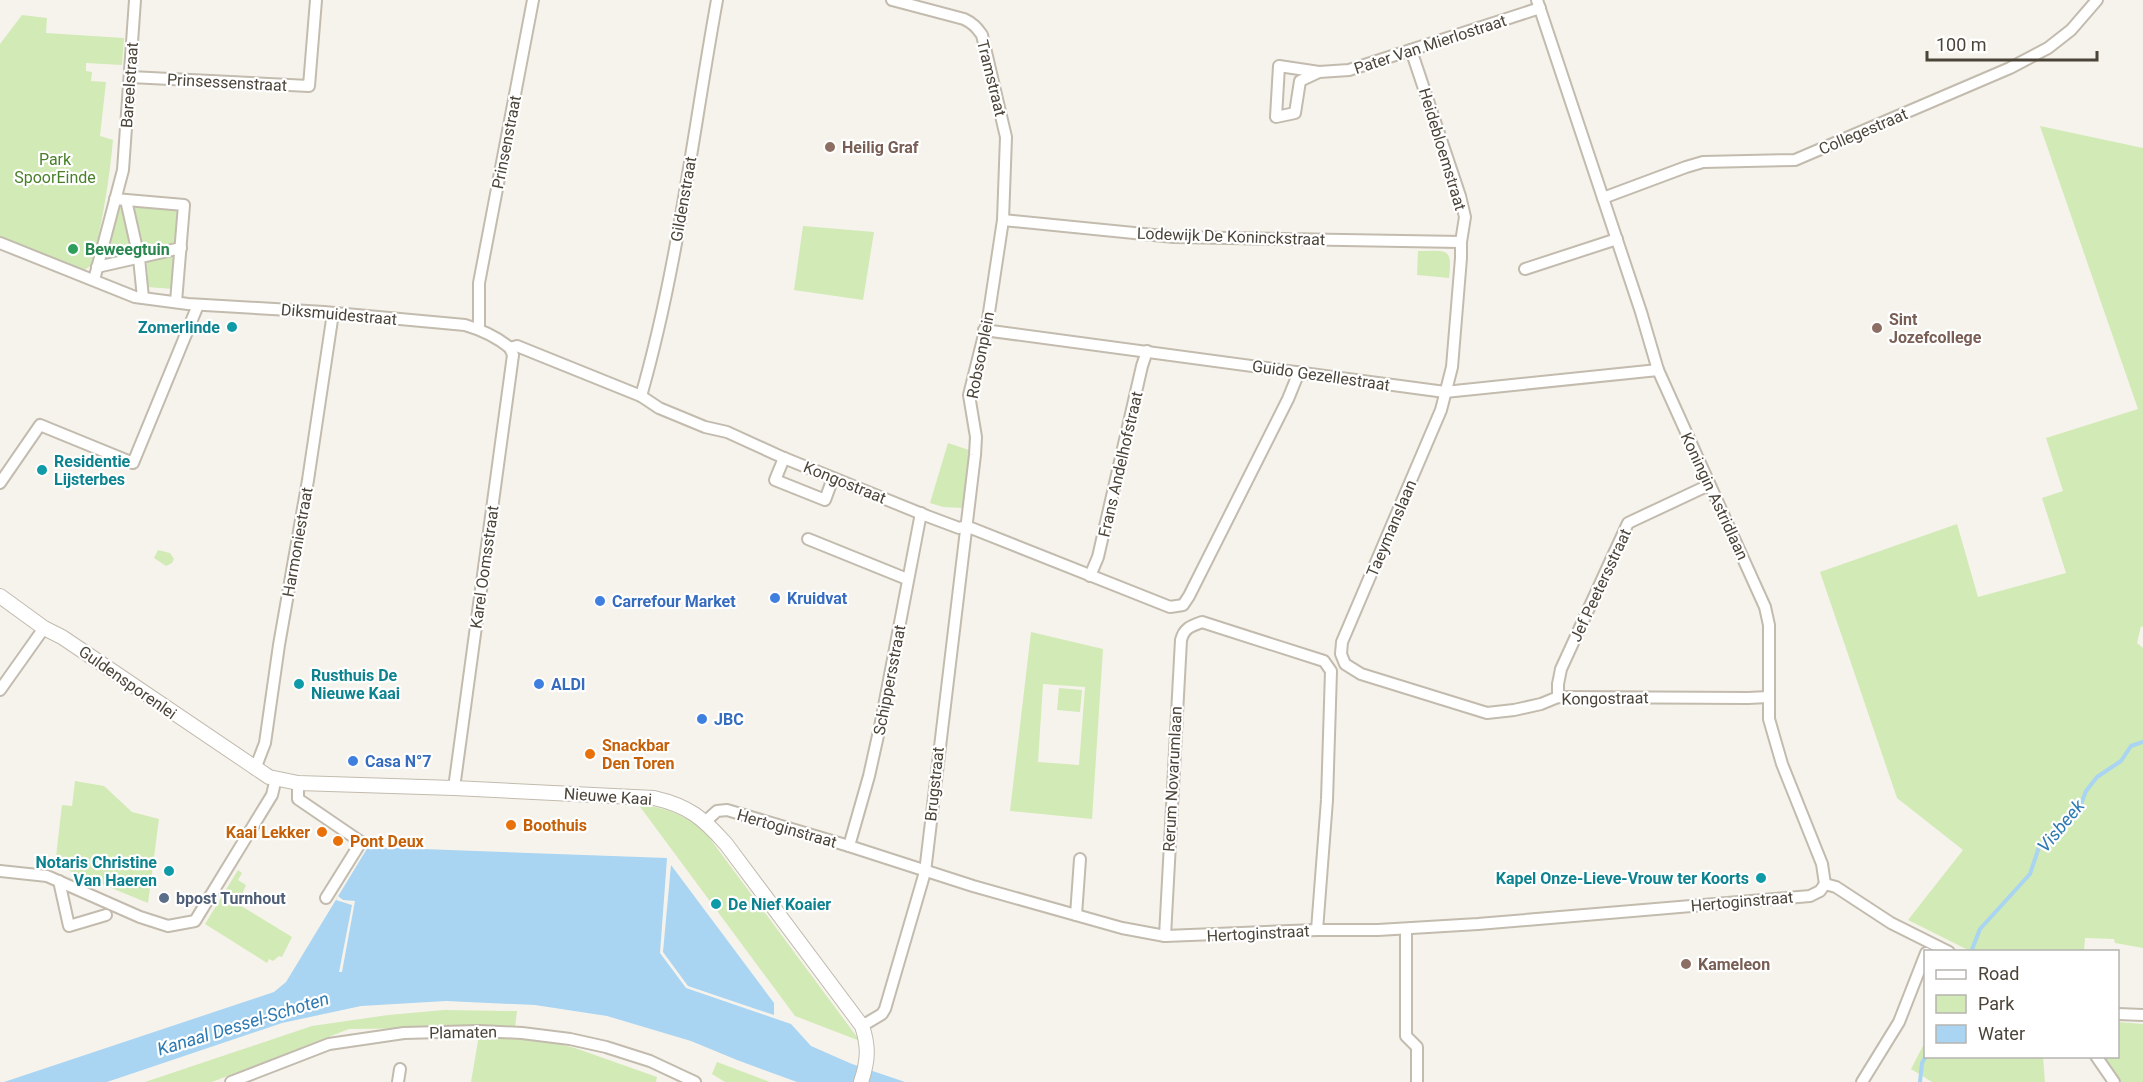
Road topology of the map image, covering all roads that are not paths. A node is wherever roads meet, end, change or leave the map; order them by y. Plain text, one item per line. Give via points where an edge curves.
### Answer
1 (135, 0) edge
2 (316, 0) edge
3 (532, 0) edge
4 (717, 0) edge
5 (892, 0) edge
6 (2097, 0) edge
7 (1539, 4) edge
8 (1411, 50) junction
9 (1319, 72) junction
10 (130, 77) junction
11 (1603, 198) junction
12 (121, 200) junction
13 (1003, 220) junction
14 (1617, 239) junction
15 (1461, 242) junction
16 (0, 243) edge
17 (181, 248) junction
18 (140, 258) junction
19 (97, 267) junction
20 (1526, 268) dead end
21 (94, 280) junction
22 (143, 298) junction
23 (176, 302) junction
24 (198, 305) junction
25 (333, 313) junction
26 (479, 329) junction
27 (984, 330) junction
28 (510, 348) junction
29 (1147, 351) junction
30 (1658, 370) junction
31 (1299, 372) junction
32 (1445, 392) junction
33 (641, 396) junction
34 (784, 458) junction
35 (833, 478) junction
36 (0, 483) edge
37 (1709, 484) junction
38 (921, 513) junction
39 (966, 526) junction
40 (808, 539) dead end
41 (1090, 576) junction
42 (907, 579) junction
43 (0, 596) edge
44 (44, 628) junction
45 (1345, 664) joint
46 (0, 690) edge
47 (1558, 697) junction
48 (1768, 697) junction
49 (255, 770) junction
50 (276, 778) junction
51 (298, 783) junction
52 (454, 788) junction
53 (706, 821) junction
54 (849, 846) junction
55 (1080, 859) dead end
56 (0, 871) edge
57 (925, 872) junction
58 (59, 881) junction
59 (1825, 884) junction
60 (326, 898) dead end
61 (106, 915) dead end
62 (1076, 915) junction
63 (1406, 928) junction
64 (1317, 930) junction
65 (1165, 936) junction
66 (1927, 949) edge
67 (1924, 957) edge
68 (2119, 1014) edge
69 (2143, 1015) edge
70 (862, 1026) junction
71 (2097, 1058) edge
72 (400, 1069) dead end
73 (236, 1081) edge
74 (398, 1082) edge
75 (695, 1082) edge
76 (861, 1082) edge
77 (1416, 1082) edge
78 (1862, 1082) edge
79 (2115, 1082) edge

1 - 10 street, Bareelstraat
2 - 10 street, Prinsessenstraat via 309,86
3 - 26 street, Prinsenstraat via 479,283
4 - 33 street, Gildenstraat via 672,263 654,354
5 - 13 street, Tramstraat via 964,19 982,35 1006,137
6 - 11 street, Collegestraat via 2071,30 2048,48 1795,160 1703,162
7 - 8 street, Pater Van Mierlostraat
7 - 11 street, Koningin Astridlaan
8 - 9 street, Pater Van Mierlostraat via 1349,70
8 - 15 street, Heidebloemstraat via 1460,196 1465,217
9 - 9 street, Pater Van Mierlostraat via 1279,66 1276,117 1295,113 1300,81
10 - 12 street, Bareelstraat
11 - 14 street, Koningin Astridlaan
12 - 17 street via 184,205
12 - 18 street
12 - 19 street, Bareelstraat
13 - 15 street, Lodewijk De Koninckstraat via 1174,237
13 - 27 street, Robsonplein
14 - 20 street
14 - 30 street, Koningin Astridlaan
15 - 32 street, Heidebloemstraat via 1452,367
16 - 21 street, Diksmuidestraat
17 - 18 street
17 - 23 street
18 - 19 street
18 - 22 street
19 - 21 street, Bareelstraat
21 - 22 street, Diksmuidestraat
22 - 23 street, Diksmuidestraat
23 - 24 street, Diksmuidestraat
24 - 25 street, Diksmuidestraat
24 - 36 street via 133,463 40,425
25 - 26 street, Diksmuidestraat
25 - 49 street, Harmoniestraat via 265,743
26 - 28 street, Kongostraat
27 - 29 street, Guido Gezellestraat
27 - 39 street, Robsonplein via 969,395 976,437
28 - 33 street, Kongostraat via 517,346
28 - 52 street, Karel Oomsstraat via 513,354
29 - 31 street, Guido Gezellestraat
29 - 41 street, Frans Andelhofstraat via 1098,557
30 - 32 street, Guido Gezellestraat
30 - 37 street, Koningin Astridlaan
31 - 32 street, Guido Gezellestraat
31 - 41 street, Kongostraat via 1183,605 1170,607
32 - 45 street, Taeymanslaan via 1441,410 1342,642
33 - 34 street, Kongostraat via 659,408
34 - 35 street, Kongostraat
34 - 35 street via 775,480 825,500
35 - 38 street, Kongostraat
37 - 47 street, Jef Peetersstraat via 1628,523 1561,669
37 - 48 street, Koningin Astridlaan via 1765,607
38 - 39 street, Kongostraat via 959,528
38 - 42 street, Schippersstraat
39 - 41 street, Kongostraat
39 - 57 street, Brugstraat
40 - 42 street
42 - 54 street, Schippersstraat via 881,722
43 - 44 street, Guldensporenlei
44 - 46 street
44 - 49 street, Guldensporenlei
45 - 47 street, Kongostraat via 1361,674 1487,713 1541,704
47 - 48 street, Kongostraat
48 - 59 street, Koningin Astridlaan via 1769,719 1782,764 1822,864
49 - 50 street, Nieuwe Kaai
50 - 51 street, Nieuwe Kaai
50 - 58 street via 272,795 195,921 168,926
51 - 52 street, Nieuwe Kaai
51 - 60 street via 298,799 361,842
52 - 53 street, Nieuwe Kaai via 654,798 690,810
53 - 54 street, Hertoginstraat via 717,811 727,810
53 - 70 street, Nieuwe Kaai
54 - 57 street, Hertoginstraat
55 - 62 street
56 - 58 street
57 - 62 street, Hertoginstraat
57 - 70 street, Brugstraat via 885,1009
58 - 61 street via 69,926
59 - 63 street, Hertoginstraat via 1810,896
59 - 66 street via 1836,887
62 - 65 street, Hertoginstraat
63 - 64 street, Hertoginstraat
63 - 77 street via 1406,1036 1417,1047
64 - 65 street, Hertoginstraat
64 - 65 street, Rerum Novarumlaan via 1331,671 1324,661 1202,622 1190,626 1180,640
67 - 78 street via 1899,1022
68 - 69 street
70 - 76 street, Nieuwe Kaai via 868,1047
71 - 79 street
72 - 74 street
73 - 75 street, Plamaten via 329,1044 404,1033 479,1031 551,1036 606,1047 650,1061

